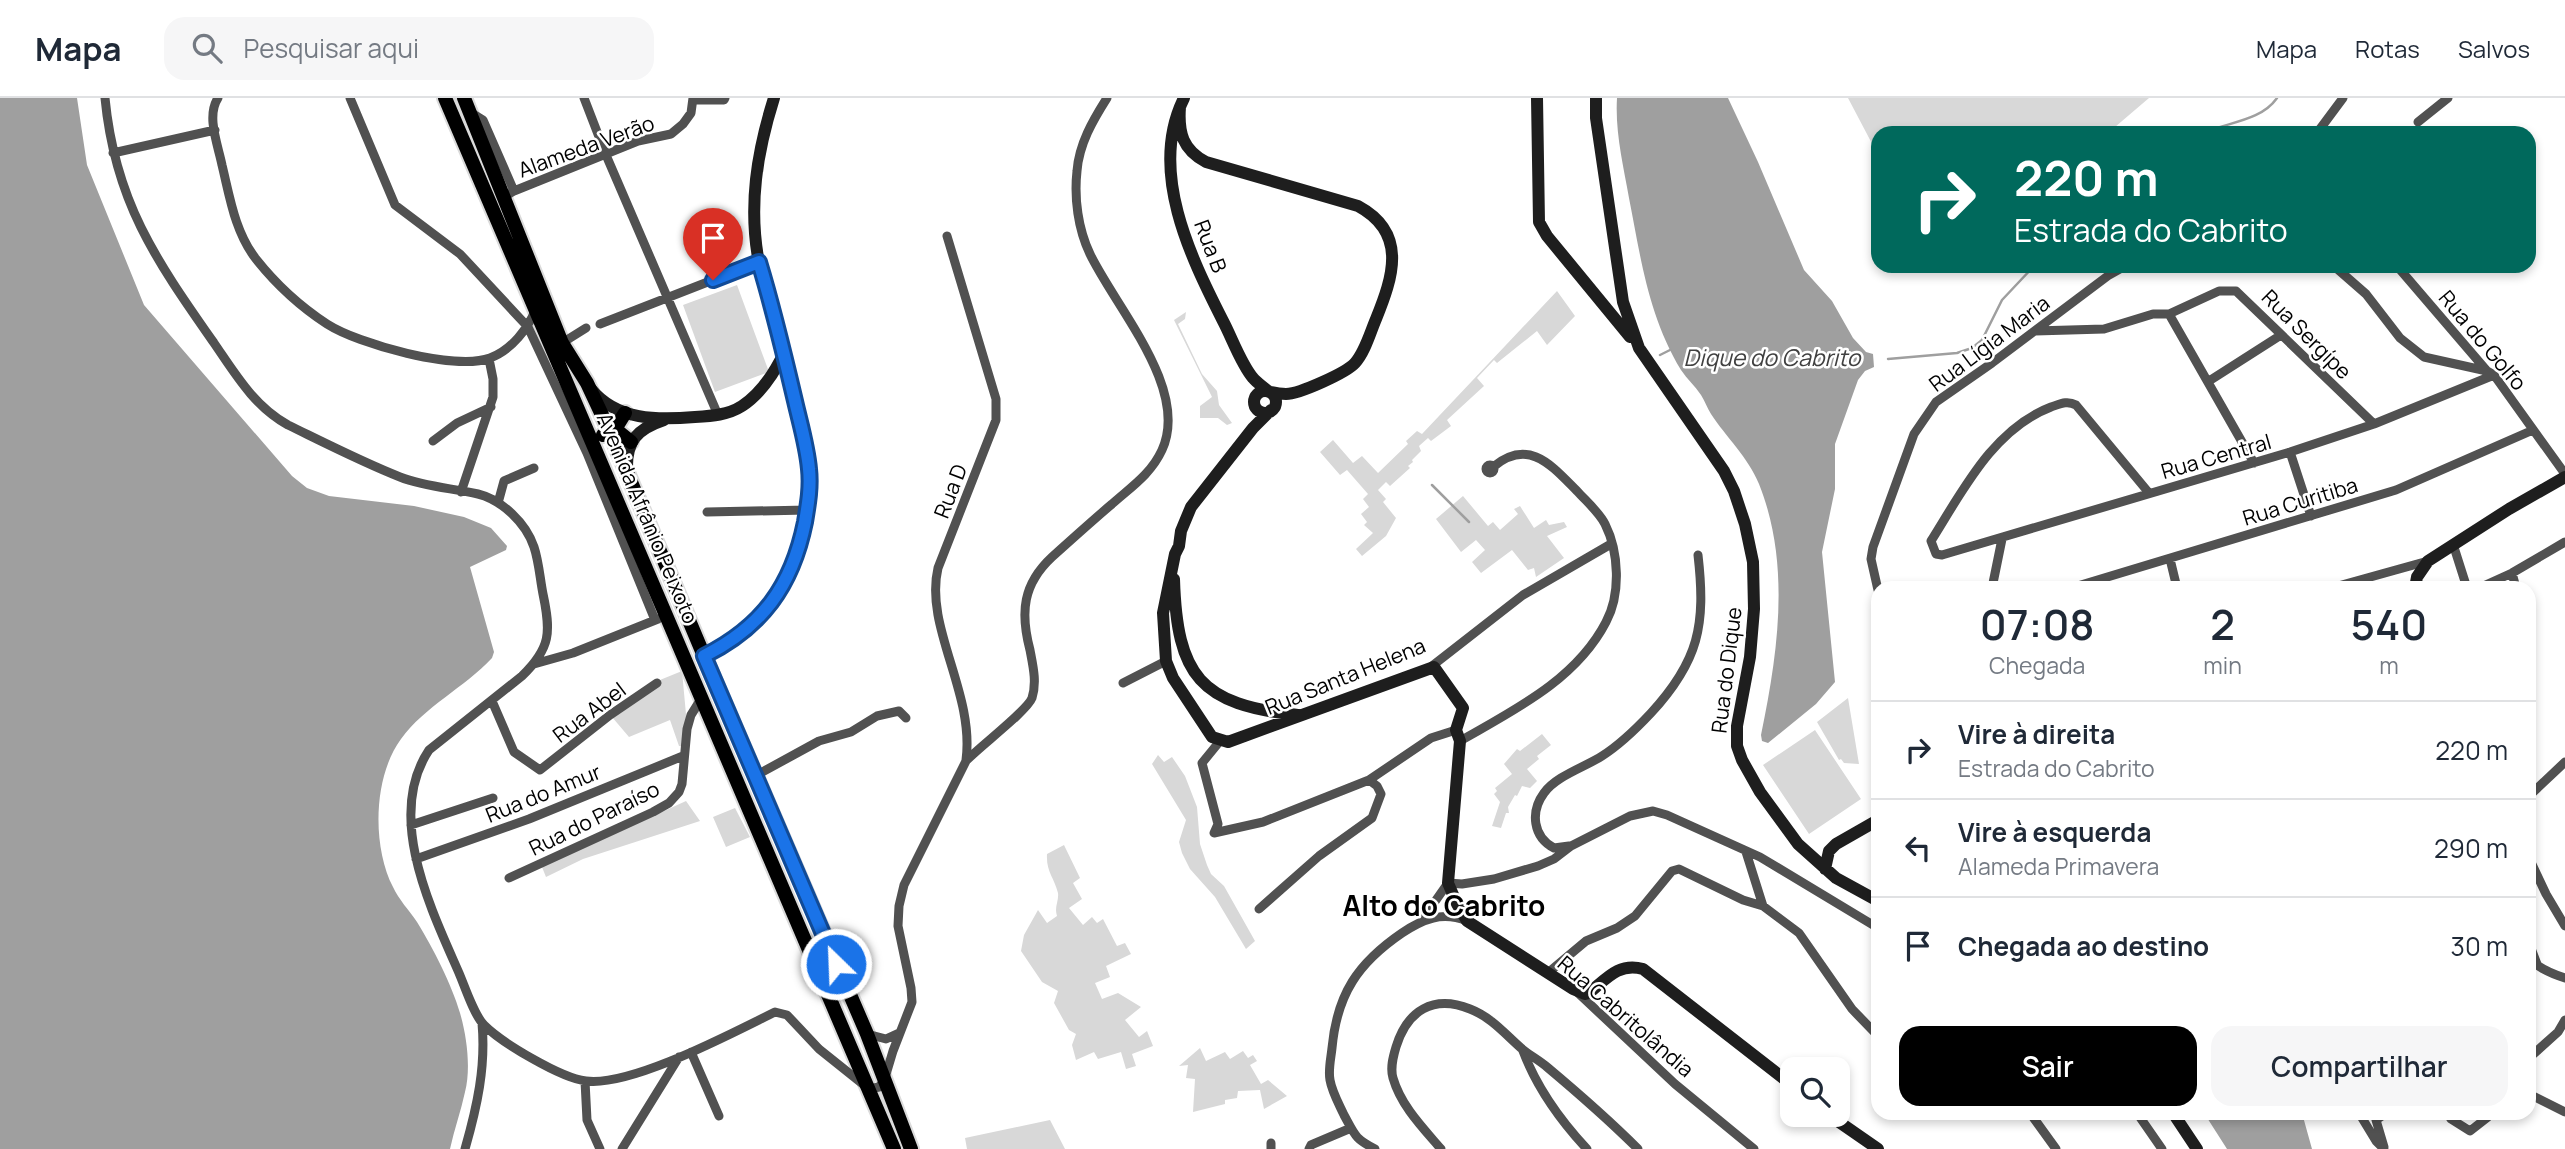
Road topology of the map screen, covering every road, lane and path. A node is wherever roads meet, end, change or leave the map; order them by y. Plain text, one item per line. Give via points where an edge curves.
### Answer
1 (105, 98) edge
2 (218, 98) edge
3 (350, 98) edge
4 (445, 98) edge
5 (464, 98) edge
6 (584, 98) edge
7 (774, 98) edge
8 (1107, 98) edge
9 (1537, 98) edge
10 (1596, 98) edge
11 (2343, 98) edge
12 (2448, 98) edge
13 (694, 99) edge
14 (724, 99) edge
15 (1182, 103) edge
16 (2418, 122) dead end
17 (2322, 126) edge
18 (215, 130) junction
19 (113, 153) junction
20 (606, 155) junction
21 (509, 194) junction
22 (947, 236) dead end
23 (759, 262) junction
24 (2113, 273) edge
25 (2342, 273) edge
26 (2403, 273) edge
27 (1620, 286) junction
28 (1597, 295) junction
29 (668, 298) junction
30 (536, 309) junction
31 (2169, 314) junction
32 (600, 324) dead end
33 (528, 327) junction
34 (586, 328) dead end
35 (2030, 333) junction
36 (2281, 335) junction
37 (562, 343) junction
38 (1639, 348) junction
39 (785, 351) junction
40 (489, 359) junction
41 (2491, 373) junction
42 (1252, 377) junction
43 (2209, 381) junction
44 (587, 383) junction
45 (1270, 392) junction
46 (1288, 394) junction
47 (1255, 403) junction
48 (491, 407) junction
49 (1273, 409) junction
50 (625, 413) junction
51 (718, 415) junction
52 (664, 420) junction
53 (2374, 424) junction
54 (1253, 428) junction
55 (613, 430) junction
56 (2533, 430) junction
57 (592, 440) junction
58 (433, 441) dead end
59 (631, 442) junction
60 (2290, 452) junction
61 (2254, 463) junction
62 (1493, 467) dead end
63 (534, 468) dead end
64 (627, 473) junction
65 (2565, 475) edge
66 (461, 492) junction
67 (2149, 494) junction
68 (498, 503) junction
69 (807, 510) junction
70 (707, 512) dead end
71 (2311, 516) junction
72 (2002, 539) junction
73 (2565, 542) edge
74 (1611, 544) junction
75 (2453, 544) junction
76 (1698, 555) dead end
77 (2170, 559) junction
78 (2428, 561) junction
79 (1174, 565) junction
80 (2512, 573) junction
81 (1876, 581) edge
82 (1993, 581) edge
83 (2095, 581) edge
84 (2175, 581) edge
85 (2356, 581) edge
86 (2416, 581) edge
87 (2466, 581) edge
88 (2494, 581) edge
89 (2514, 581) edge
90 (661, 618) junction
91 (1179, 629) junction
92 (1162, 630) junction
93 (704, 656) junction
94 (1166, 661) junction
95 (534, 664) junction
96 (1432, 666) junction
97 (657, 683) dead end
98 (1123, 683) dead end
99 (701, 699) junction
100 (492, 701) junction
101 (1301, 716) junction
102 (906, 718) dead end
103 (1458, 736) junction
104 (1220, 741) junction
105 (683, 756) junction
106 (966, 761) junction
107 (2565, 762) edge
108 (755, 776) junction
109 (1369, 780) junction
110 (2536, 789) edge
111 (493, 798) dead end
112 (1871, 824) edge
113 (411, 825) junction
114 (1798, 844) junction
115 (1836, 844) junction
116 (1571, 846) junction
117 (1746, 852) junction
118 (416, 859) junction
119 (1825, 869) junction
120 (2536, 873) edge
121 (509, 878) dead end
122 (1448, 883) junction
123 (1871, 898) edge
124 (1763, 906) junction
125 (1259, 909) dead end
126 (1422, 920) junction
127 (1467, 921) junction
128 (1871, 924) edge
129 (2565, 926) edge
130 (2536, 966) edge
131 (1549, 972) junction
132 (2565, 979) edge
133 (1573, 989) junction
134 (2565, 1020) edge
135 (482, 1023) junction
136 (1871, 1028) edge
137 (899, 1033) junction
138 (867, 1034) junction
139 (1523, 1049) junction
140 (691, 1052) junction
141 (2536, 1052) edge
142 (679, 1058) junction
143 (1780, 1076) edge
144 (585, 1081) junction
145 (884, 1081) junction
146 (869, 1088) junction
147 (2536, 1099) edge
148 (2565, 1112) edge
149 (719, 1116) dead end
150 (2035, 1120) edge
151 (2142, 1120) edge
152 (2178, 1120) edge
153 (2363, 1120) edge
154 (2376, 1120) edge
155 (2454, 1120) edge
156 (2484, 1120) edge
157 (1846, 1127) edge
158 (1351, 1128) junction
159 (1359, 1145) edge
160 (465, 1149) edge
161 (600, 1149) edge
162 (622, 1149) edge
163 (894, 1149) edge
164 (911, 1149) edge
165 (1309, 1149) edge
166 (1375, 1149) edge
167 (1441, 1149) edge
168 (1587, 1149) edge
169 (1638, 1149) edge
170 (1754, 1149) edge
171 (1878, 1149) edge
172 (2056, 1149) edge
173 (2162, 1149) edge
174 (2197, 1149) edge
175 (2384, 1149) edge

1 - 19 street
2 - 18 street via 213,112
3 - 33 street via 396,205 460,254
4 - 30 main road, Avenida Afrânio Peixoto
5 - 21 main road, Avenida Afrânio Peixoto
6 - 20 street
7 - 23 street via 755,183
8 - 106 street via 1079,159 1079,220 1090,254 1161,379 1169,412 1167,434 1146,476 1035,575 1024,615 1034,670 1032,697
9 - 28 street via 1537,216 1547,236
10 - 27 street, Rua do Dique
11 - 17 street
12 - 16 street
13 - 14 street
13 - 20 street, Alameda Verão via 691,113 671,134
15 - 42 street, Rua B via 1172,127 1170,152 1180,224 1204,284
15 - 46 street via 1181,136 1198,158 1358,206 1375,218 1390,241 1393,263 1386,294 1357,360 1343,371
18 - 19 street
18 - 40 street via 244,241 305,309 355,339 375,345 439,358
19 - 66 street via 151,250 257,403 288,425 377,467
20 - 21 street, Alameda Verão
20 - 29 street
21 - 37 main road, Avenida Afrânio Peixoto
22 - 106 street, Rua D via 997,410 935,587 964,709
23 - 29 street
23 - 39 street
24 - 35 street, Rua Lígia Maria
25 - 41 street via 2400,338 2424,357
26 - 41 street, Rua do Golfo
27 - 28 street
27 - 38 street, Rua do Dique
28 - 38 street
29 - 32 street
29 - 51 street
30 - 33 street
30 - 57 main road, Avenida Afrânio Peixoto
31 - 35 street, Rua Sergípe via 2100,329
31 - 36 street, Rua Sergípe via 2219,291 2236,291
31 - 43 street
33 - 40 street
33 - 90 street
34 - 37 street
35 - 81 street, Rua Lígia Maria via 1940,398 1917,429 1871,553
36 - 43 street
36 - 53 street, Rua Sergípe
37 - 44 main road, Avenida Afrânio Peixoto
38 - 114 street, Rua do Dique via 1724,471 1745,524 1753,562 1754,609 1737,746 1760,792
39 - 51 street via 777,369 753,397
39 - 69 street via 809,468
40 - 48 street via 494,383
41 - 53 street, Rua Central
41 - 56 street, Rua do Golfo
42 - 45 street, Rua B
42 - 47 street
43 - 61 street
44 - 50 street via 605,402
44 - 55 main road, Avenida Afrânio Peixoto
45 - 46 street
45 - 47 street via 1258,394
45 - 49 street via 1276,399
46 - 49 street
47 - 49 street via 1261,411
47 - 54 street
48 - 58 street
48 - 66 street
49 - 54 street
50 - 52 street
50 - 55 main road
51 - 52 street
52 - 59 street via 650,425
53 - 60 street, Rua Central
54 - 79 street via 1191,507
55 - 57 main road
55 - 59 main road
55 - 64 main road, Avenida Afrânio Peixoto
56 - 65 street, Rua do Golfo
56 - 71 street, Rua Curitiba via 2396,490
57 - 90 main road, Avenida Afrânio Peixoto
59 - 64 street via 626,453
60 - 61 street, Rua Central
60 - 71 street
61 - 67 street, Rua Central
62 - 74 street via 1522,453 1554,467 1600,517
63 - 68 street via 504,481
64 - 93 main road, Avenida Afrânio Peixoto
65 - 75 street
66 - 68 street
67 - 72 street, Rua Central
67 - 72 street, Rua Central via 2076,405 2065,402 2013,428 1987,457 1931,541 1934,551 1942,555
68 - 95 street via 522,527 534,548 548,630
69 - 70 street
69 - 93 street via 790,572 770,605 747,629
71 - 77 street, Rua Curitiba
72 - 82 street
73 - 80 street
74 - 96 street, Rua Santa Helena via 1523,595
74 - 103 street via 1616,597 1586,653 1540,693
75 - 78 street
75 - 87 street
76 - 116 street via 1700,624 1685,669 1627,738 1552,785 1539,801 1535,822 1539,835 1554,848
77 - 83 street, Rua Curitiba
77 - 84 street
78 - 85 street
78 - 86 street
79 - 91 street
79 - 92 street
80 - 88 street
80 - 89 street
90 - 95 street
90 - 99 main road, Avenida Afrânio Peixoto
91 - 92 street
91 - 101 street via 1183,652 1209,690 1252,709
92 - 94 street
93 - 108 main road, Avenida Afrânio Peixoto
94 - 98 street
94 - 104 street via 1183,696 1212,737
95 - 100 street
96 - 101 street, Rua Santa Helena
96 - 103 street via 1463,705
97 - 100 street, Rua Abel via 538,770 514,752
99 - 105 street, Rua do Paraíso via 689,722
99 - 146 main road, Avenida Afrânio Peixoto
100 - 113 street via 428,752 415,784
101 - 104 street, Rua Santa Helena
102 - 108 street via 899,711 877,716
103 - 109 street via 1431,738
103 - 122 street
104 - 109 street via 1203,761 1218,824 1214,833 1293,812
105 - 118 street, Rua do Amur
105 - 121 street, Rua do Paraíso via 682,784 669,803
106 - 137 street via 901,895 898,926 912,996
107 - 110 street
108 - 138 main road, Avenida Afrânio Peixoto
109 - 125 street via 1381,794 1373,818 1319,856
111 - 113 street
112 - 115 street
113 - 118 street
114 - 115 street
114 - 119 street, Rua do Dique
115 - 119 street via 1829,851
116 - 117 street via 1648,811 1667,815
116 - 122 street via 1554,859 1503,877
117 - 124 street
117 - 128 street
118 - 135 street via 434,916
119 - 123 street, Rua do Dique
120 - 129 street
122 - 126 street
122 - 127 street
124 - 131 street via 1675,869 1635,916 1586,941
124 - 136 street via 1798,933
126 - 127 street via 1446,916
126 - 158 street via 1373,957 1352,981 1338,1008 1330,1080
127 - 131 street, Rua Cabritolândia
130 - 132 street
131 - 133 street, Rua Cabritolândia
133 - 143 street via 1587,994 1618,969 1643,969
133 - 170 street, Rua Cabritolândia via 1675,1084
134 - 141 street
135 - 144 street via 512,1046
135 - 160 street via 480,1096
137 - 138 street via 886,1039
137 - 145 street
138 - 145 main road, Avenida Afrânio Peixoto
139 - 167 street via 1487,1018 1461,1006 1430,1007 1406,1023 1393,1057 1393,1077 1410,1111
139 - 168 street via 1531,1072 1560,1119
139 - 169 street
140 - 142 street
140 - 146 street via 781,1012
140 - 149 street
142 - 144 street via 618,1078
142 - 162 street
144 - 161 street via 587,1120
145 - 146 street
145 - 164 main road, Avenida Afrânio Peixoto
146 - 163 main road, Avenida Afrânio Peixoto
147 - 148 street
150 - 172 street
151 - 173 street
152 - 174 street
153 - 175 street
154 - 175 street
155 - 156 street via 2472,1130
157 - 171 street
158 - 159 street
158 - 165 street
159 - 166 street

